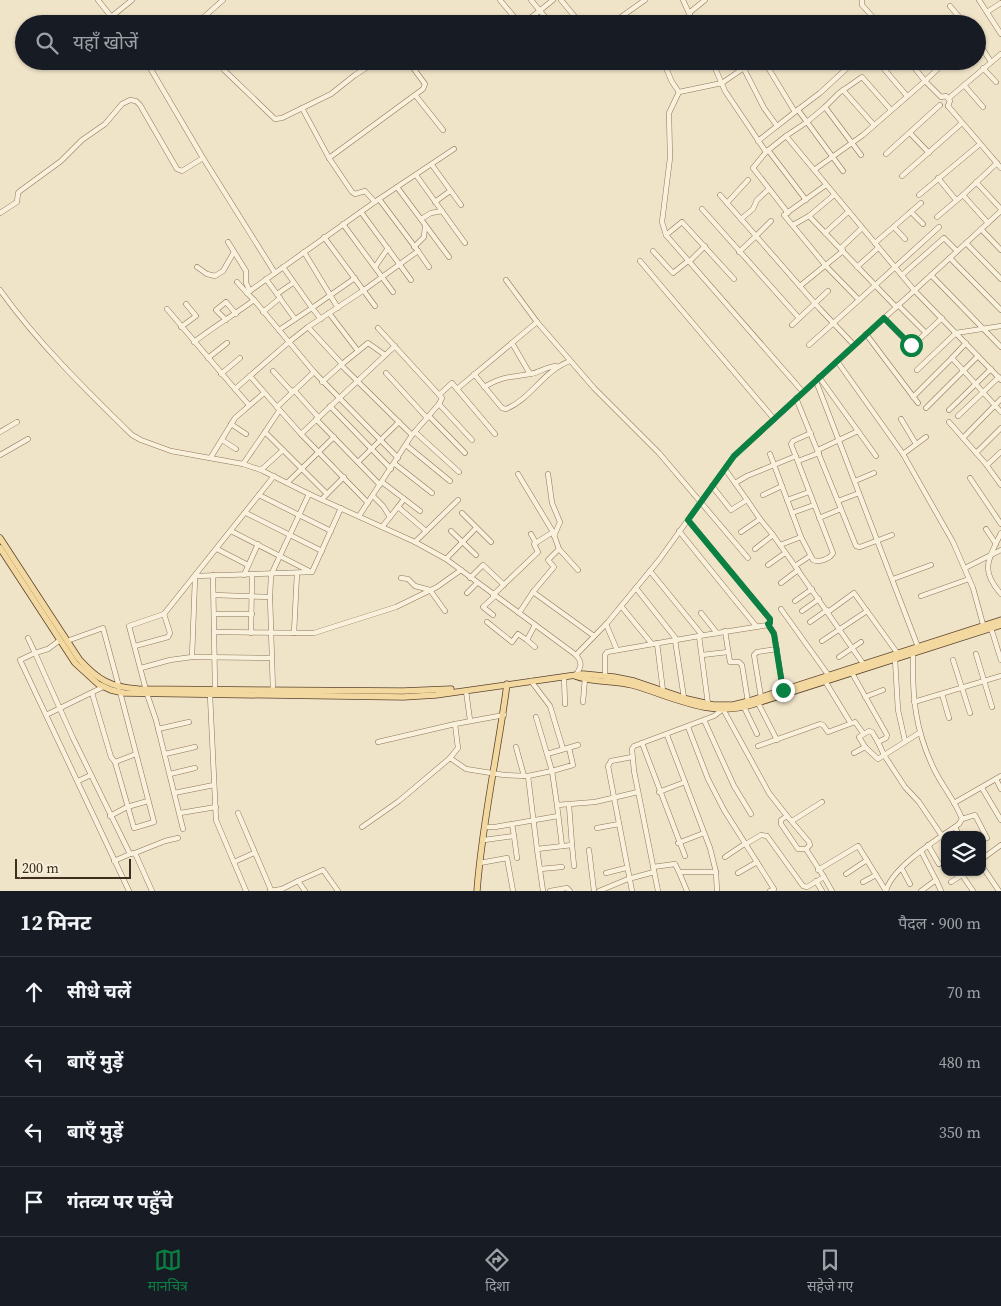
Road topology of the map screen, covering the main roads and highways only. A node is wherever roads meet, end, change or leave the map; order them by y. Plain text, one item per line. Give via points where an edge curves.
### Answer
1 (0, 538) edge
2 (0, 548) edge
3 (1001, 620) edge
4 (1001, 625) edge
5 (986, 628) junction
6 (63, 641) junction
7 (897, 656) junction
8 (865, 666) junction
9 (575, 676) junction
10 (827, 679) junction
11 (507, 684) junction
12 (481, 688) junction
13 (120, 690) junction
14 (146, 692) junction
15 (273, 692) junction
16 (759, 700) junction
17 (723, 707) junction
18 (478, 891) edge

1 - 6 main road
2 - 6 main road
3 - 5 main road
4 - 5 main road
5 - 7 main road
5 - 7 main road
6 - 13 main road via 100,680
6 - 13 main road via 75,663 88,676 104,687
7 - 8 main road
8 - 10 main road
8 - 10 main road
9 - 11 main road
9 - 17 main road via 633,685 686,704
9 - 17 main road via 583,674 634,681
10 - 16 main road
10 - 16 main road
11 - 12 main road
11 - 18 main road
12 - 15 main road
12 - 15 main road via 403,697
13 - 14 main road
14 - 15 main road via 210,695
14 - 15 main road via 215,689
16 - 17 main road
16 - 17 main road via 744,707

